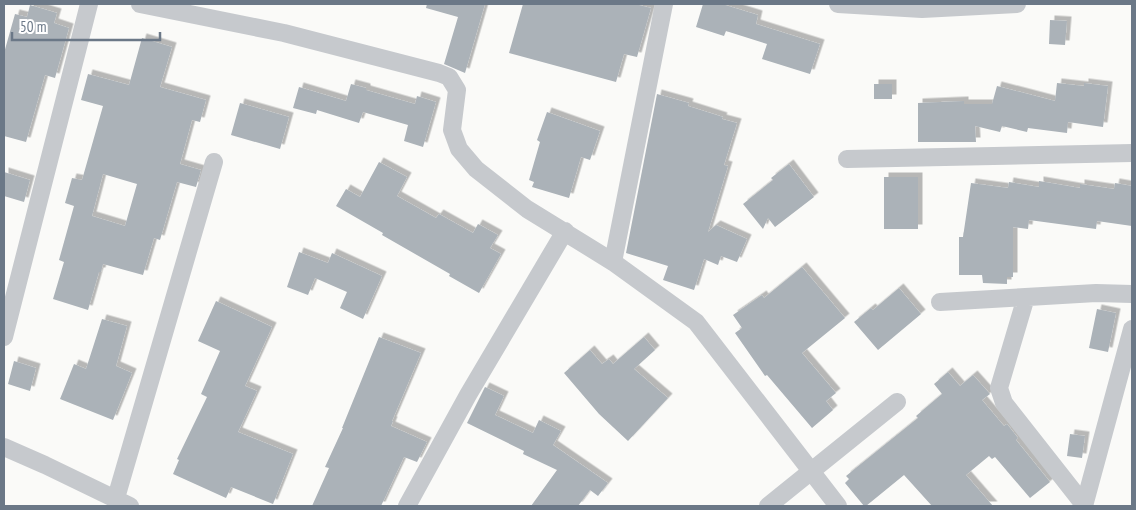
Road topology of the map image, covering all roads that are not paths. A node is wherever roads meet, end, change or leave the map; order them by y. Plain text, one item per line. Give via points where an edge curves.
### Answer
1 (89, 4) edge
2 (140, 4) edge
3 (664, 4) edge
4 (838, 4) edge
5 (1018, 4) edge
6 (1132, 153) edge
7 (847, 159) dead end
8 (214, 162) dead end
9 (564, 231) junction
10 (613, 262) junction
11 (1132, 294) edge
12 (1026, 298) junction
13 (940, 302) dead end
14 (1132, 329) edge
15 (4, 338) edge
16 (897, 402) dead end
17 (4, 447) edge
18 (811, 471) junction
19 (123, 502) edge
20 (407, 506) edge
21 (768, 506) edge
22 (838, 506) edge
23 (1084, 506) edge

1 - 15 street
2 - 9 street via 284,33 444,74 457,90 452,130 459,149 491,181 527,209
3 - 10 street
4 - 5 street via 922,9
6 - 7 street
8 - 19 street
9 - 10 street
9 - 20 street
10 - 18 street via 696,322
11 - 12 street
12 - 13 street
12 - 23 street via 999,388 1004,403
14 - 23 street
16 - 18 street
17 - 19 street
18 - 21 street
18 - 22 street

